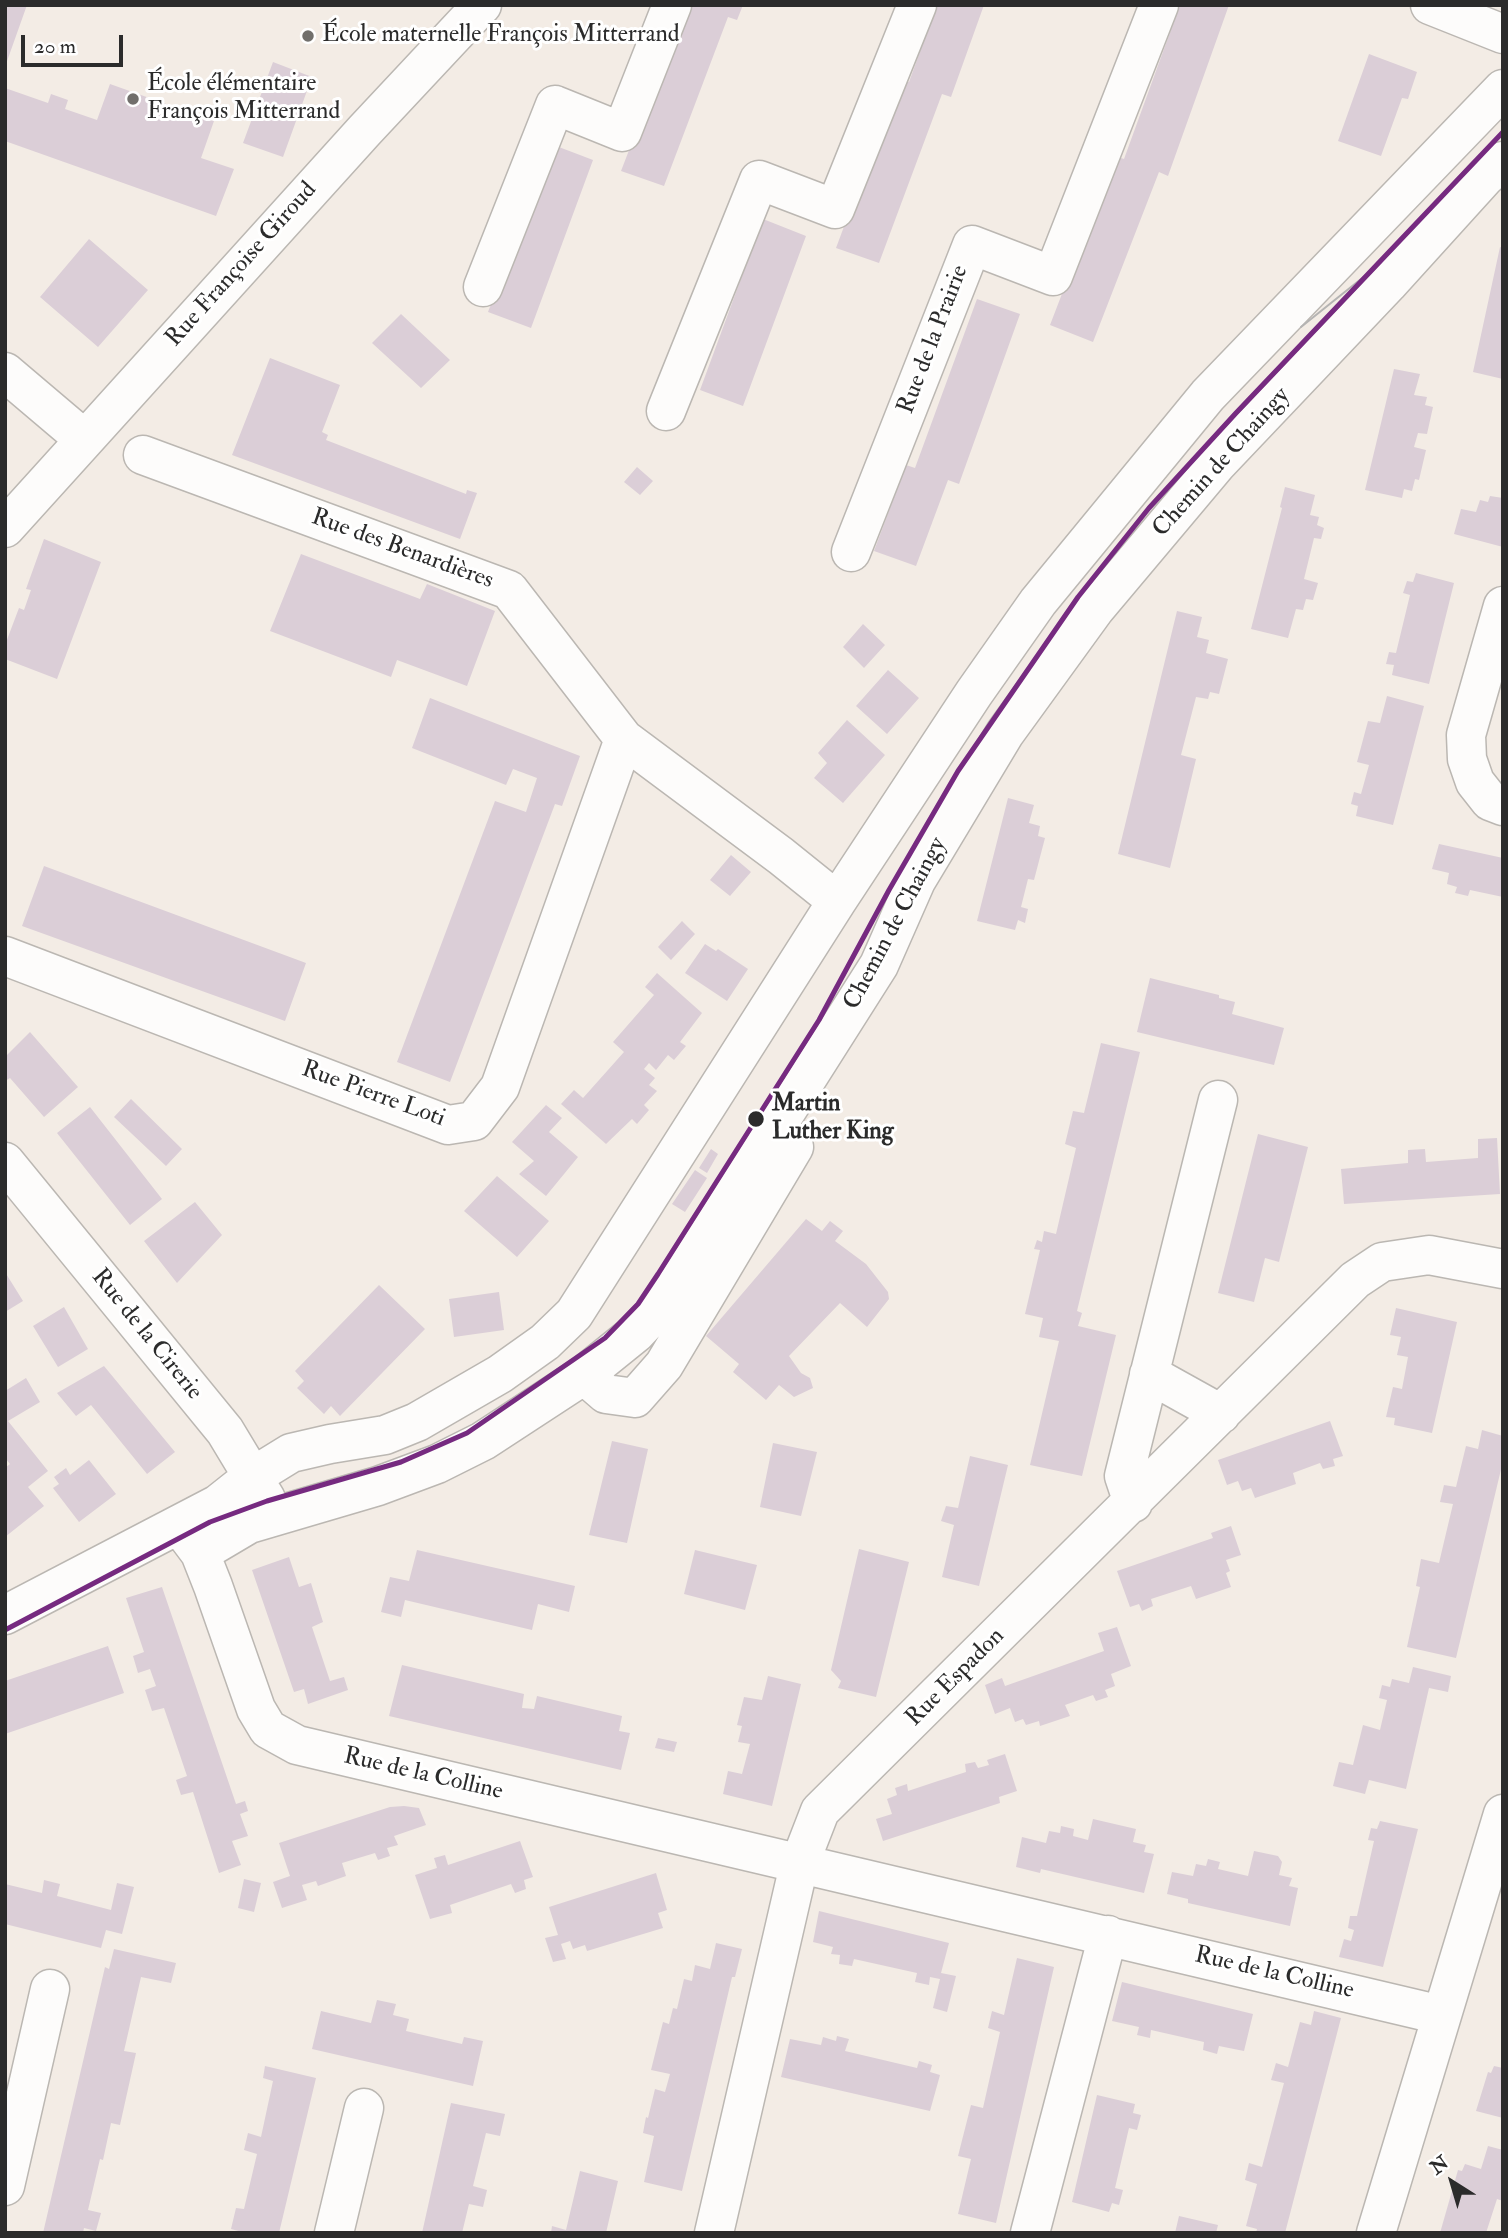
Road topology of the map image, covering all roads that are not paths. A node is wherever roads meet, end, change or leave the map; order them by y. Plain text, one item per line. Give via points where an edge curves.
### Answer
1 (481, 5) edge
2 (672, 5) edge
3 (917, 5) edge
4 (1159, 5) edge
5 (1430, 5) edge
6 (1503, 34) edge
7 (1503, 89) edge
8 (1503, 161) edge
9 (483, 287) dead end
10 (5, 372) edge
11 (666, 411) dead end
12 (84, 439) junction
13 (143, 455) dead end
14 (5, 528) edge
15 (851, 552) dead end
16 (1503, 606) edge
17 (624, 739) junction
18 (1503, 806) edge
19 (837, 901) junction
20 (5, 956) edge
21 (878, 965) junction
22 (1218, 1100) dead end
23 (5, 1163) edge
24 (1503, 1269) edge
25 (1149, 1374) junction
26 (584, 1375) junction
27 (1221, 1414) junction
28 (252, 1477) junction
29 (1133, 1503) junction
30 (277, 1515) junction
31 (189, 1537) junction
32 (5, 1615) edge
33 (5, 1630) edge
34 (1503, 1814) edge
35 (799, 1865) junction
36 (1108, 1935) junction
37 (50, 1989) dead end
38 (1441, 2015) junction
39 (364, 2108) dead end
40 (5, 2186) edge
41 (334, 2233) edge
42 (714, 2233) edge
43 (1030, 2233) edge
44 (1376, 2233) edge

1 - 12 street, Rue Françoise Giroud
2 - 9 street via 622,132 555,105
3 - 11 street via 835,209 759,180
4 - 15 street, Rue de la Prairie via 1053,276 972,245
5 - 6 street
7 - 19 street, Chemin de Chaingy via 1208,395 1091,535 990,670
8 - 21 street, Chemin de Chaingy via 1216,465 1095,609 1005,733 916,881
10 - 12 street
12 - 14 street, Rue Françoise Giroud
13 - 17 street, Rue des Benardières via 509,590
16 - 18 street via 1466,735 1467,759 1475,782 1490,801
17 - 19 street, Rue des Benardières
17 - 20 street, Rue Pierre Loti via 500,1087 474,1121 448,1125
19 - 28 street, Chemin de Chaingy via 574,1314 500,1374 418,1422 385,1435 290,1453
21 - 26 street, Chemin de Chaingy via 676,1286 636,1333
21 - 26 street via 897,974 664,1365 635,1398 606,1394
22 - 25 street
23 - 28 street, Rue de la Cirerie via 225,1432
24 - 27 street, Rue Espadon via 1429,1255 1382,1262 1355,1280
25 - 27 street
25 - 29 street via 1124,1476
26 - 30 street, Chemin de Chaingy via 483,1441 437,1464
27 - 29 street, Rue Espadon
28 - 30 street, Rue de la Cirerie
28 - 31 street, Chemin de Chaingy via 218,1504
29 - 35 street, Rue Espadon via 820,1811
30 - 31 street, Chemin de Chaingy
31 - 32 street
31 - 33 street
31 - 35 street, Rue de la Colline via 256,1709 268,1729 297,1745
34 - 38 street
35 - 36 street, Rue de la Colline
35 - 42 street
36 - 38 street, Rue de la Colline
36 - 43 street
37 - 40 street
38 - 44 street
39 - 41 street

